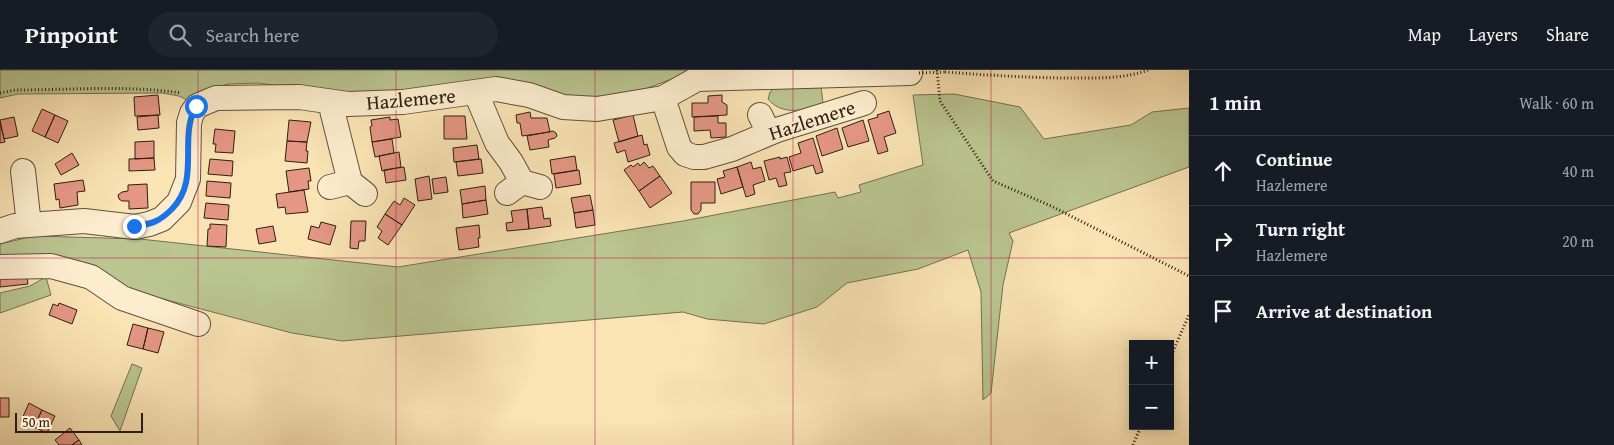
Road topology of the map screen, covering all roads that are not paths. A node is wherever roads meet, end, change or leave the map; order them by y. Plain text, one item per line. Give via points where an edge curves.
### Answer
1 (915, 73) road end
2 (476, 93) junction
3 (663, 98) junction
4 (330, 102) junction
5 (864, 103) dead end
6 (21, 169) dead end
7 (523, 187) dead end
8 (348, 188) dead end
9 (30, 225) junction
10 (0, 231) edge
11 (0, 267) edge
12 (198, 324) dead end

1 - 3 street via 697,79
2 - 3 street, Hazlemere via 496,89 529,95 563,107 596,109
2 - 4 street, Hazlemere via 403,102
2 - 7 street via 497,143
3 - 5 street, Hazlemere via 679,147 694,157 732,149 764,124
4 - 8 street
4 - 9 street, Hazlemere via 299,97 216,98 202,103 196,106 189,123 188,179 178,202 162,219 134,226 84,221
6 - 9 street
9 - 10 street
11 - 12 street via 51,266 91,277 122,298

